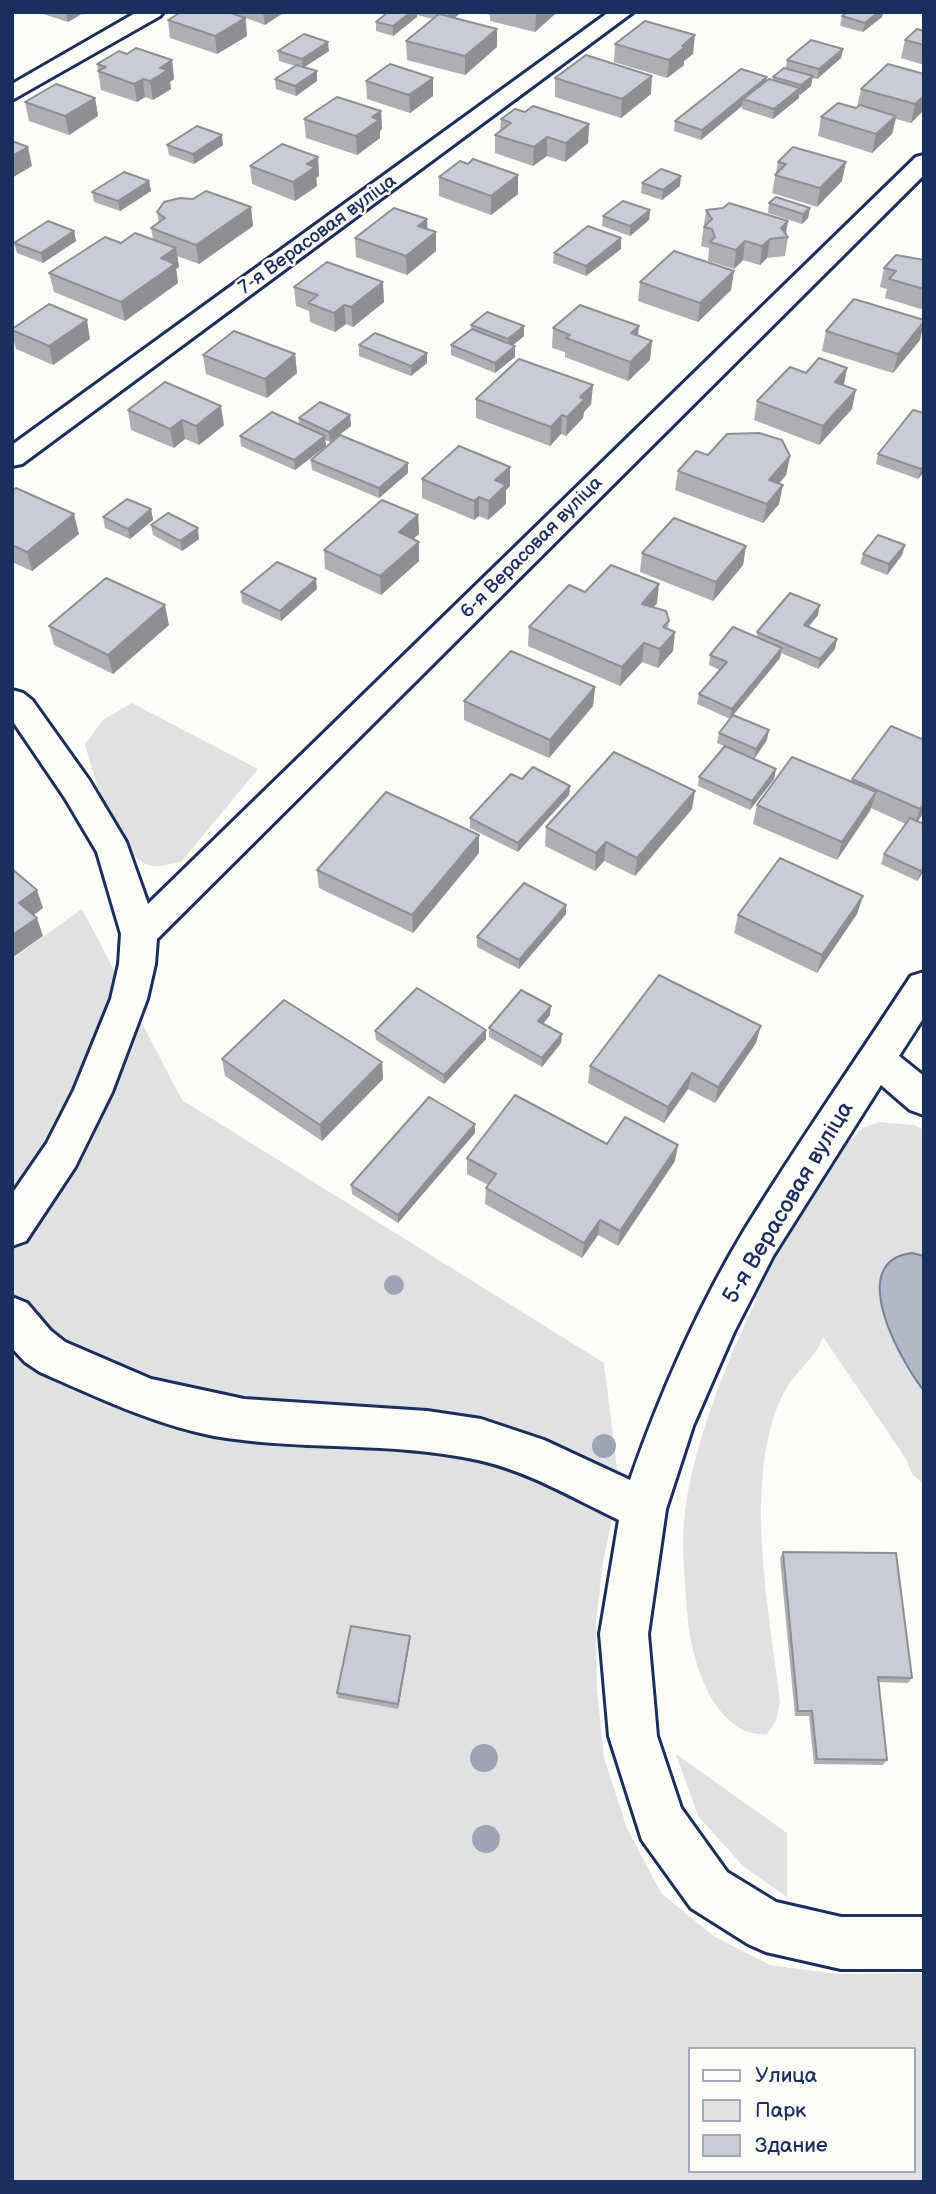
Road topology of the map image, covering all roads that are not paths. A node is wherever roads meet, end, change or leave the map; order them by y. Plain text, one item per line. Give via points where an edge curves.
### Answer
1 (153, 12) edge
2 (623, 12) edge
3 (12, 93) edge
4 (924, 162) edge
5 (12, 458) edge
6 (12, 701) edge
7 (139, 934) junction
8 (924, 986) edge
9 (877, 1060) junction
10 (924, 1099) edge
11 (12, 1228) edge
12 (12, 1316) edge
13 (643, 1509) junction
14 (924, 1943) edge

1 - 3 street
2 - 5 street, 7-я Верасовая вуліца
4 - 7 street, 6-я Верасовая вуліца
6 - 7 street via 77,789 114,851
7 - 11 street via 129,999 93,1092 61,1156
8 - 9 street, 5-я Верасовая вуліца
9 - 10 street
9 - 13 street, 5-я Верасовая вуліца via 759,1243 724,1310 671,1425
12 - 13 street via 44,1352 165,1405 214,1417 457,1435 499,1444
13 - 14 street, 5-я Верасовая вуліца via 624,1634 633,1736 660,1822 709,1890 766,1926 841,1943

